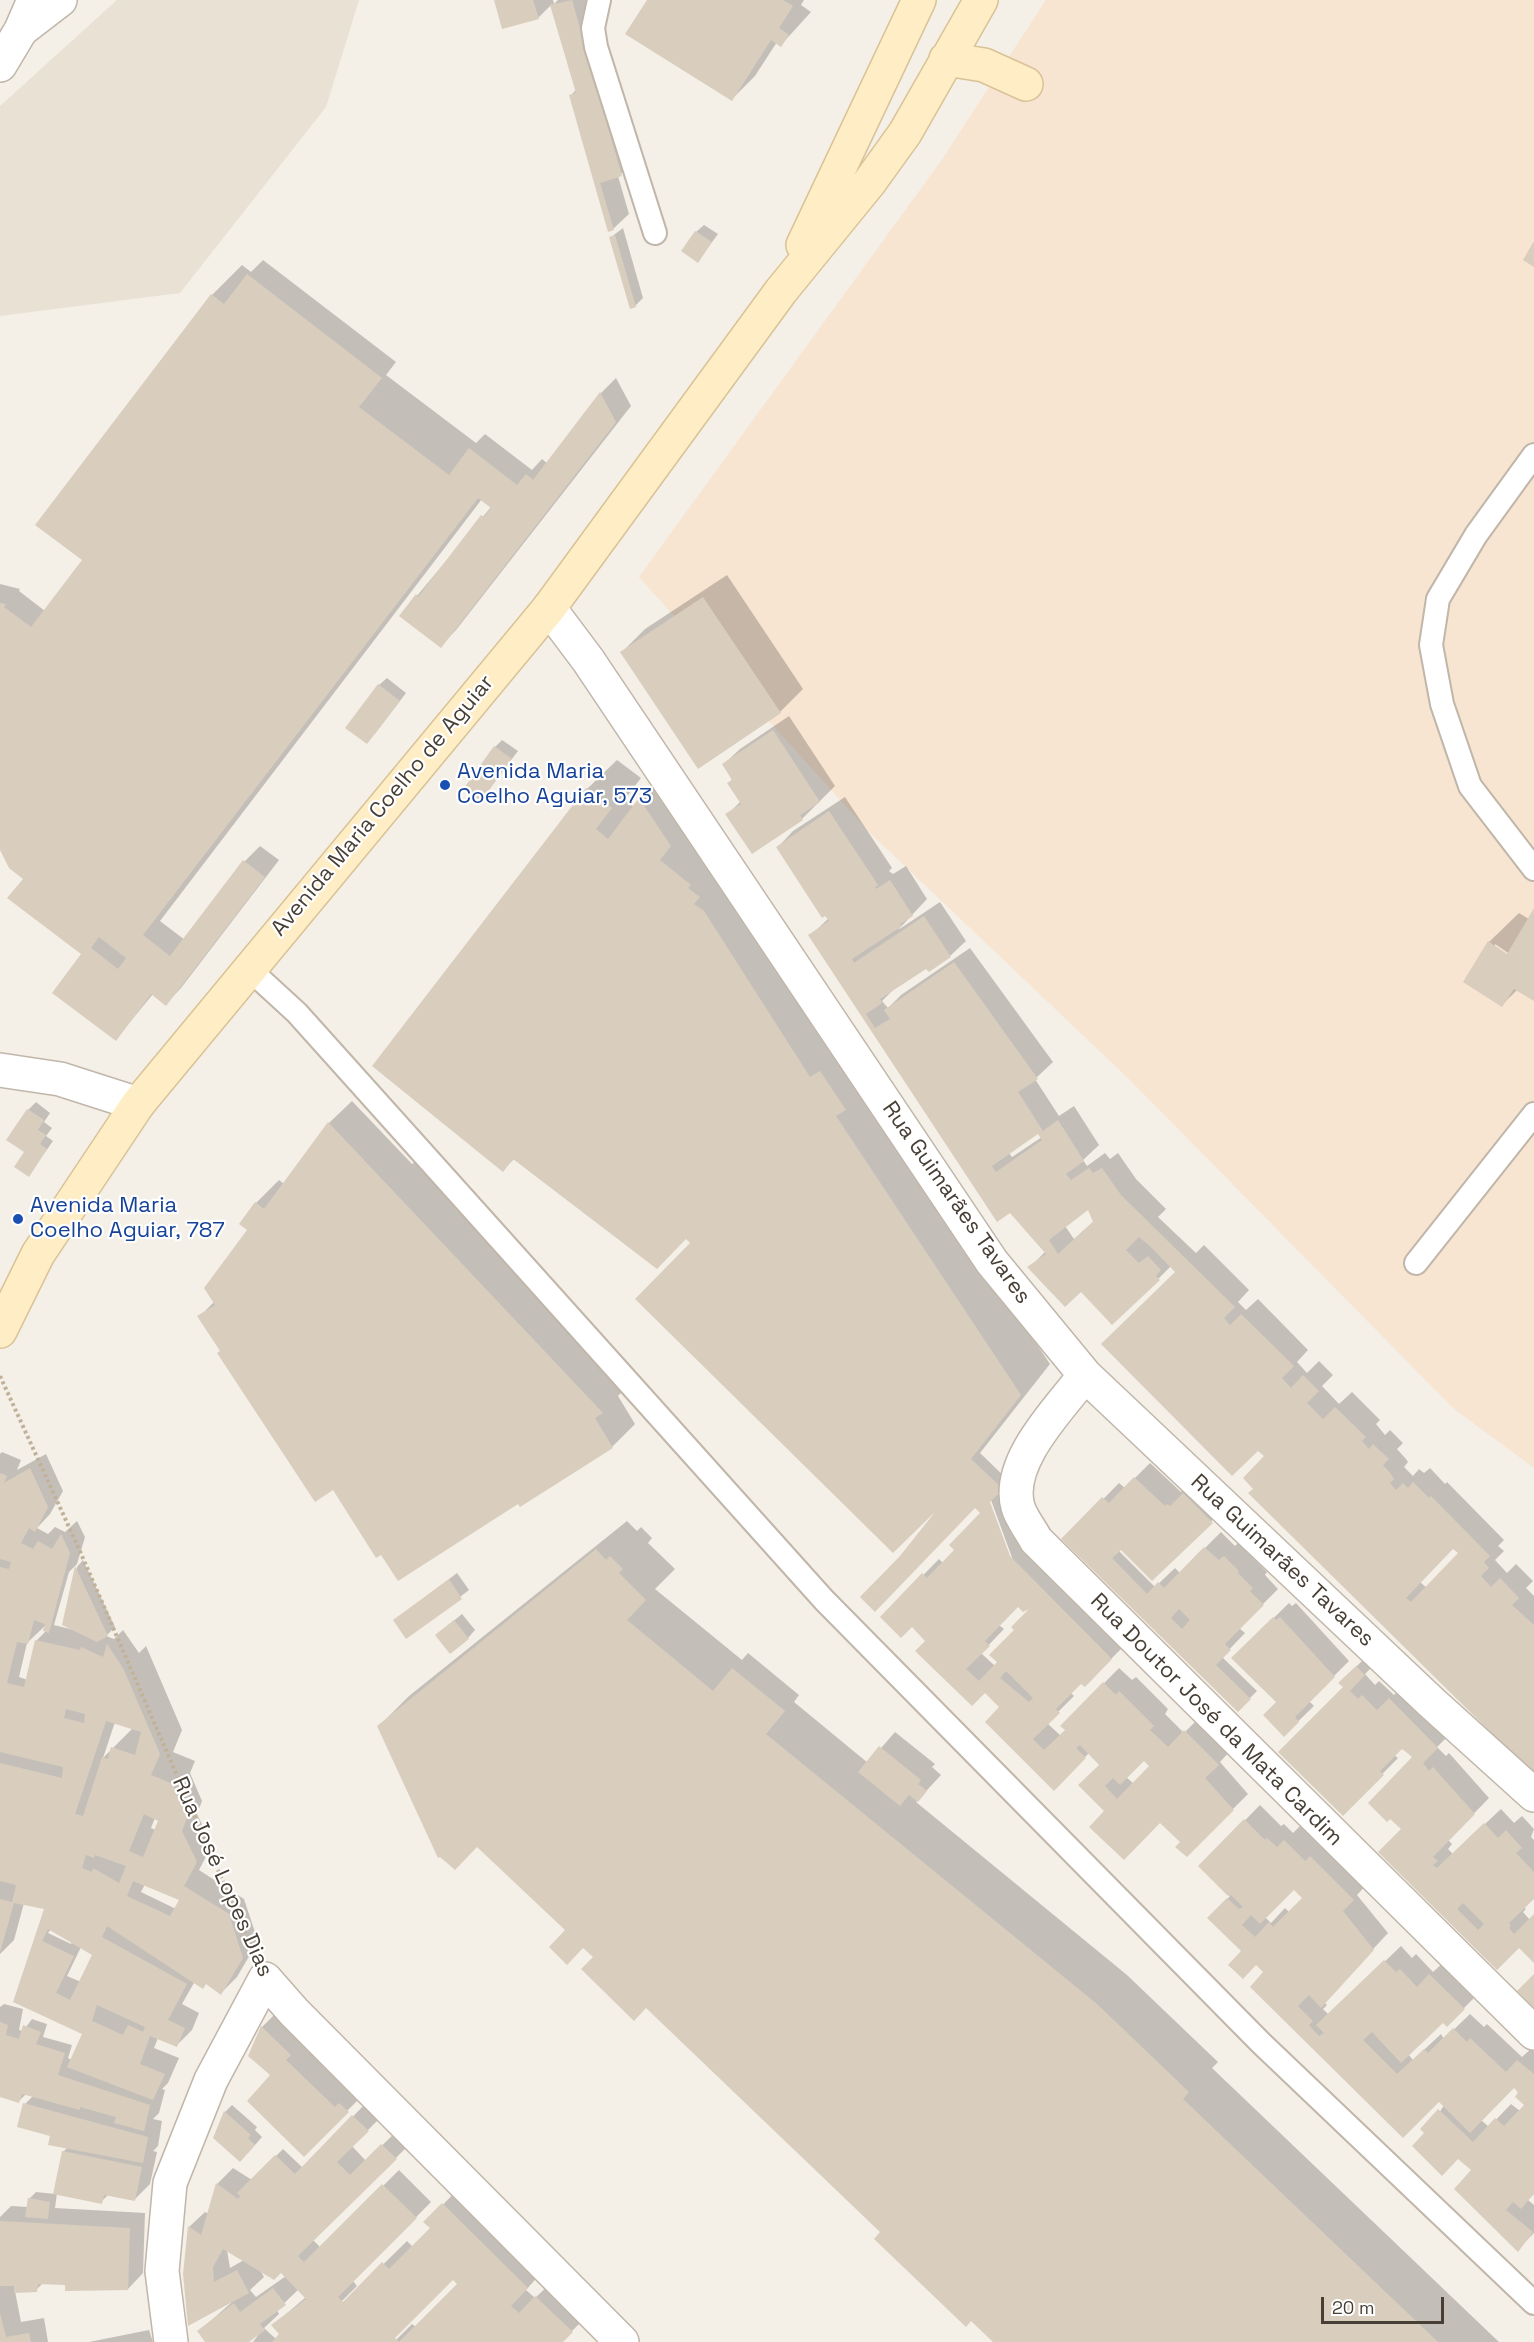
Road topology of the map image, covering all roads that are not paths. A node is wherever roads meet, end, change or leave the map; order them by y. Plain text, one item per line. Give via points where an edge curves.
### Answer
1 (34, 0) edge
2 (60, 0) edge
3 (599, 0) edge
4 (920, 0) edge
5 (981, 0) edge
6 (21, 30) junction
7 (946, 59) junction
8 (0, 65) edge
9 (1026, 84) dead end
10 (655, 233) dead end
11 (781, 291) junction
12 (1534, 454) edge
13 (549, 608) junction
14 (1534, 869) edge
15 (248, 968) junction
16 (0, 1070) edge
17 (138, 1104) junction
18 (1534, 1114) edge
19 (1416, 1263) dead end
20 (0, 1331) edge
21 (1085, 1375) junction
22 (1534, 1795) edge
23 (1534, 2033) edge
24 (1534, 2303) edge
25 (171, 2342) edge
26 (622, 2342) edge

1 - 6 street
2 - 6 street
3 - 10 lane via 593,28 596,47
4 - 11 main road, Avenida Maria Coelho de Aguiar
5 - 7 main road, Avenida Maria Coelho de Aguiar
6 - 8 street
7 - 9 main road via 984,65
7 - 11 main road, Avenida Maria Coelho de Aguiar via 905,134
11 - 13 main road, Avenida Maria Coelho de Aguiar
12 - 14 lane via 1476,535 1438,599 1431,645 1442,704 1470,786
13 - 15 main road, Avenida Maria Coelho de Aguiar
13 - 21 street, Rua Guimarães Tavares via 992,1262
15 - 17 main road, Avenida Maria Coelho de Aguiar
15 - 24 lane via 305,1022 824,1600 1262,2043
16 - 17 street via 60,1079
17 - 20 main road, Avenida Maria Coelho de Aguiar via 38,1254
18 - 19 lane
21 - 22 street, Rua Guimarães Tavares
21 - 23 street, Rua Doutor José da Mata Cardim via 1034,1441 1016,1479 1018,1508 1036,1540
25 - 26 street, Rua José Lopes Dias via 162,2271 170,2183 211,2080 266,1979 294,2013

